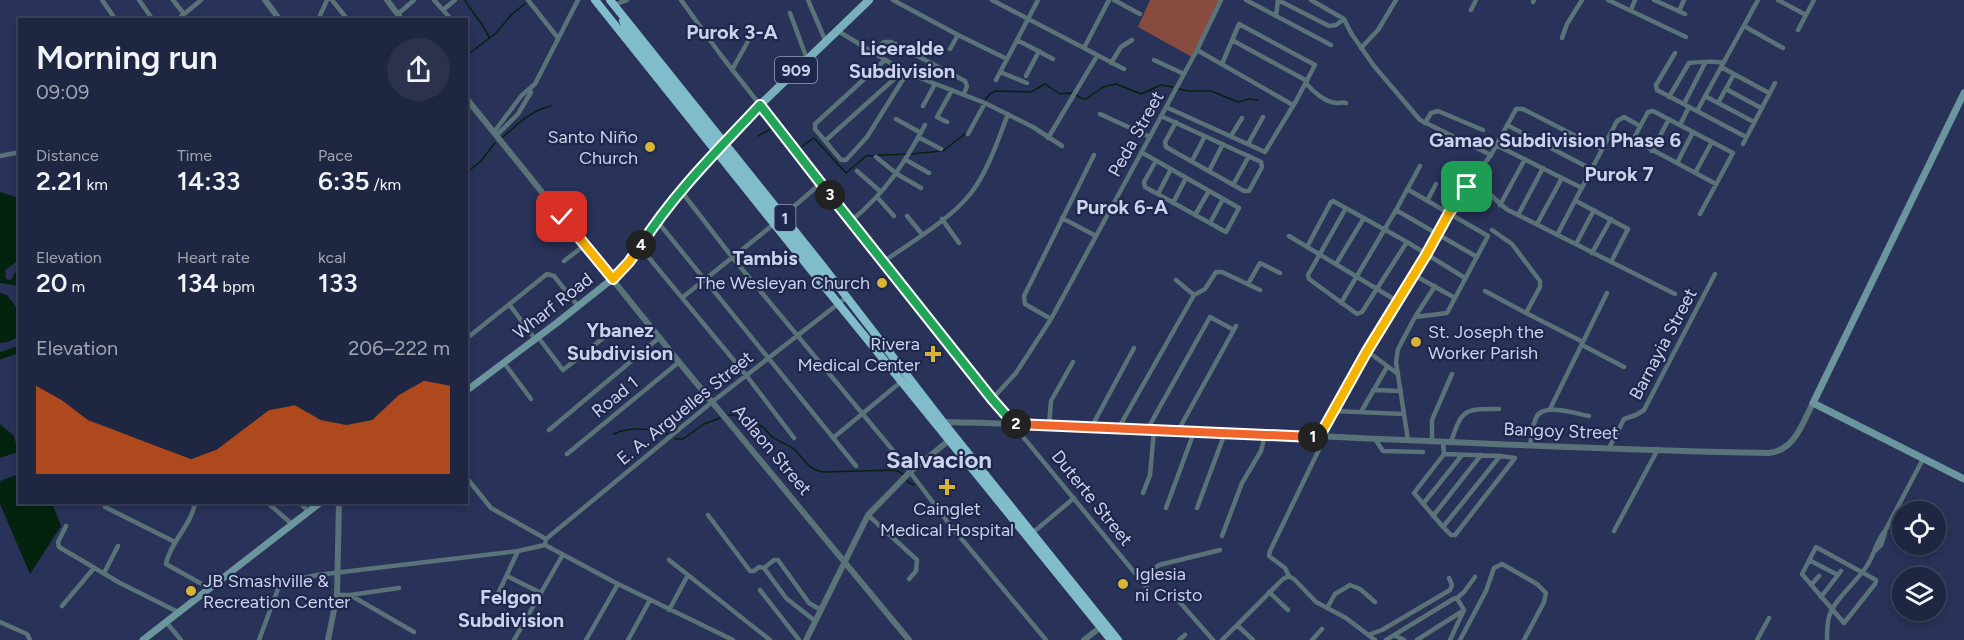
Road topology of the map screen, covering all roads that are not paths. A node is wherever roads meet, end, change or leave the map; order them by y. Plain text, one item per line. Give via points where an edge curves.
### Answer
1 (102, 0) edge
2 (139, 0) edge
3 (173, 0) edge
4 (201, 0) edge
5 (265, 0) edge
6 (327, 0) edge
7 (332, 0) edge
8 (387, 0) edge
9 (434, 0) edge
10 (455, 0) edge
11 (528, 0) edge
12 (578, 0) edge
13 (595, 0) edge
14 (627, 0) edge
15 (681, 0) edge
16 (808, 0) edge
17 (869, 0) edge
18 (893, 0) edge
19 (992, 0) edge
20 (1006, 0) edge
21 (1038, 0) edge
22 (1112, 0) edge
23 (1221, 0) edge
24 (1246, 0) edge
25 (1278, 0) edge
26 (1311, 0) edge
27 (1395, 0) edge
28 (1476, 0) edge
29 (1582, 0) edge
30 (1608, 0) edge
31 (1634, 0) edge
32 (1654, 0) edge
33 (1684, 0) edge
34 (1758, 0) edge
35 (1780, 0) edge
36 (1814, 0) edge
37 (411, 1) edge
38 (1663, 2) edge
39 (614, 5) edge
40 (1003, 6) junction
41 (1629, 9) junction
42 (443, 10) junction
43 (1471, 10) dead end
44 (1679, 11) junction
45 (790, 13) dead end
46 (184, 14) junction
47 (1140, 14) dead end
48 (1685, 14) dead end
49 (1806, 15) junction
50 (1276, 16) junction
51 (400, 17) edge
52 (115, 18) edge
53 (152, 18) edge
54 (179, 18) edge
55 (278, 18) edge
56 (318, 18) edge
57 (346, 18) edge
58 (450, 18) dead end
59 (610, 19) junction
60 (1028, 19) junction
61 (1344, 19) junction
62 (1744, 26) junction
63 (1798, 30) dead end
64 (838, 31) junction
65 (628, 33) junction
66 (752, 34) dead end
67 (958, 35) junction
68 (1686, 37) dead end
69 (558, 38) junction
70 (1562, 38) dead end
71 (1017, 40) junction
72 (1132, 40) dead end
73 (1232, 40) junction
74 (826, 42) junction
75 (1331, 45) dead end
76 (1084, 48) junction
77 (1361, 48) junction
78 (1783, 48) dead end
79 (950, 50) dead end
80 (1197, 50) junction
81 (1039, 51) junction
82 (873, 52) junction
83 (1675, 53) dead end
84 (1097, 56) junction
85 (807, 59) junction
86 (1007, 59) junction
87 (1053, 59) dead end
88 (885, 60) junction
89 (1154, 60) dead end
90 (1112, 63) junction
91 (1705, 63) junction
92 (1222, 64) junction
93 (1722, 65) junction
94 (1124, 69) dead end
95 (732, 70) junction
96 (905, 72) junction
97 (1000, 72) junction
98 (1184, 74) junction
99 (1734, 74) junction
100 (1026, 76) dead end
101 (996, 80) dead end
102 (1306, 82) junction
103 (1775, 82) dead end
104 (1027, 83) dead end
105 (935, 84) junction
106 (1726, 89) junction
107 (952, 90) junction
108 (531, 92) dead end
109 (1769, 93) junction
110 (1964, 93) edge
111 (964, 94) junction
112 (1705, 96) junction
113 (1669, 97) junction
114 (468, 100) edge
115 (985, 103) junction
116 (1346, 103) dead end
117 (1718, 103) junction
118 (1684, 104) junction
119 (760, 105) junction
120 (1293, 105) junction
121 (923, 106) dead end
122 (1166, 107) junction
123 (1689, 107) junction
124 (1761, 108) junction
125 (1697, 111) junction
126 (1008, 114) junction
127 (1100, 114) dead end
128 (1161, 116) junction
129 (1242, 117) dead end
130 (1263, 117) dead end
131 (896, 119) dead end
132 (1669, 119) junction
133 (947, 122) dead end
134 (1176, 122) junction
135 (1754, 122) junction
136 (1425, 123) junction
137 (925, 125) dead end
138 (1507, 125) junction
139 (1680, 125) junction
140 (1640, 126) junction
141 (1484, 130) dead end
142 (1693, 132) junction
143 (495, 134) junction
144 (968, 134) dead end
145 (920, 135) junction
146 (1205, 136) junction
147 (1231, 136) junction
148 (1150, 137) junction
149 (1746, 137) junction
150 (1048, 138) junction
151 (825, 141) junction
152 (1712, 142) junction
153 (725, 143) junction
154 (1223, 144) junction
155 (1248, 144) junction
156 (1743, 144) dead end
157 (1497, 145) junction
158 (1062, 146) dead end
159 (940, 149) dead end
160 (1601, 149) junction
161 (1652, 150) junction
162 (18, 152) edge
163 (716, 152) junction
164 (1141, 153) junction
165 (1094, 155) dead end
166 (1491, 155) junction
167 (0, 156) edge
168 (1249, 156) junction
169 (876, 157) dead end
170 (1525, 159) junction
171 (906, 160) junction
172 (1156, 161) junction
173 (1192, 161) junction
174 (1677, 163) junction
175 (1420, 166) dead end
176 (1543, 168) junction
177 (1591, 169) junction
178 (1171, 170) junction
179 (857, 171) dead end
180 (1209, 171) junction
181 (929, 173) dead end
182 (1695, 173) junction
183 (897, 174) junction
184 (1186, 178) junction
185 (1473, 178) junction
186 (1562, 178) junction
187 (821, 183) junction
188 (1436, 184) dead end
189 (1716, 184) junction
190 (1233, 185) junction
191 (921, 188) dead end
192 (1582, 188) junction
193 (1407, 189) junction
194 (681, 191) junction
195 (1209, 191) junction
196 (1158, 194) junction
197 (879, 195) junction
198 (1223, 199) junction
199 (1427, 201) junction
200 (1576, 201) junction
201 (1173, 203) junction
202 (1500, 205) junction
203 (1347, 208) junction
204 (1396, 210) junction
205 (1594, 210) junction
206 (1449, 213) junction
207 (1700, 214) dead end
208 (1196, 215) junction
209 (1518, 215) junction
210 (783, 216) junction
211 (894, 216) dead end
212 (907, 216) dead end
213 (1062, 218) junction
214 (1364, 218) junction
215 (942, 219) junction
216 (1611, 219) junction
217 (657, 221) junction
218 (851, 221) junction
219 (1210, 223) junction
220 (774, 224) junction
221 (1537, 224) junction
222 (1385, 230) junction
223 (1492, 230) dead end
224 (922, 234) junction
225 (1438, 234) junction
226 (1557, 235) junction
227 (1096, 236) junction
228 (1289, 236) dead end
229 (1407, 242) junction
230 (959, 243) dead end
231 (1576, 244) junction
232 (585, 245) junction
233 (640, 247) junction
234 (1307, 247) junction
235 (1319, 253) junction
236 (1593, 253) junction
237 (1426, 255) junction
238 (732, 257) junction
239 (1477, 257) junction
240 (564, 261) dead end
241 (884, 262) junction
242 (1611, 262) junction
243 (1336, 264) junction
244 (1280, 273) dead end
245 (1715, 274) dead end
246 (1414, 275) junction
247 (1357, 277) junction
248 (825, 278) junction
249 (1465, 278) junction
250 (613, 279) junction
251 (705, 279) junction
252 (1176, 280) dead end
253 (1248, 284) junction
254 (1435, 286) junction
255 (1377, 288) junction
256 (1260, 290) dead end
257 (1485, 291) dead end
258 (1608, 293) dead end
259 (1675, 294) dead end
260 (845, 295) junction
261 (1194, 295) junction
262 (683, 297) junction
263 (1455, 298) junction
264 (1397, 301) junction
265 (837, 302) junction
266 (1341, 303) junction
267 (509, 304) junction
268 (578, 306) junction
269 (1526, 313) junction
270 (1415, 317) junction
271 (1051, 319) junction
272 (607, 335) dead end
273 (797, 336) junction
274 (468, 337) edge
275 (660, 337) junction
276 (537, 338) junction
277 (1582, 344) junction
278 (1134, 348) dead end
279 (1367, 351) junction
280 (887, 356) junction
281 (769, 358) junction
282 (679, 362) junction
283 (1073, 362) dead end
284 (504, 363) junction
285 (1387, 367) junction
286 (1624, 367) dead end
287 (1398, 374) junction
288 (1452, 374) dead end
289 (746, 375) junction
290 (905, 379) junction
291 (468, 390) edge
292 (1373, 390) junction
293 (1401, 391) junction
294 (531, 399) dead end
295 (992, 399) junction
296 (712, 402) junction
297 (1813, 403) junction
298 (1499, 409) dead end
299 (1550, 409) junction
300 (1334, 411) junction
301 (1361, 412) junction
302 (861, 414) junction
303 (1404, 414) junction
304 (1589, 416) dead end
305 (941, 424) junction
306 (1014, 424) junction
307 (1049, 426) junction
308 (1091, 428) junction
309 (1118, 429) junction
310 (549, 430) dead end
311 (1150, 430) junction
312 (1178, 431) junction
313 (1194, 432) junction
314 (1225, 433) junction
315 (1265, 435) junction
316 (1322, 437) junction
317 (794, 438) dead end
318 (833, 438) junction
319 (952, 438) junction
320 (1375, 439) junction
321 (1408, 440) junction
322 (1431, 442) junction
323 (1443, 442) junction
324 (1451, 442) junction
325 (1530, 445) junction
326 (1609, 448) junction
327 (1658, 449) junction
328 (1423, 452) dead end
329 (567, 454) dead end
330 (1444, 454) junction
331 (1462, 455) junction
332 (1481, 455) junction
333 (1500, 456) junction
334 (1923, 459) junction
335 (856, 466) dead end
336 (910, 472) junction
337 (468, 479) edge
338 (1964, 479) edge
339 (1143, 493) dead end
340 (1074, 498) junction
341 (104, 504) edge
342 (195, 504) edge
343 (269, 504) dead end
344 (301, 504) edge
345 (319, 504) edge
346 (339, 504) edge
347 (1424, 504) junction
348 (1166, 508) dead end
349 (1197, 508) dead end
350 (309, 512) junction
351 (708, 515) dead end
352 (868, 515) junction
353 (1433, 516) junction
354 (293, 525) junction
355 (66, 526) dead end
356 (1443, 527) junction
357 (1614, 531) dead end
358 (1030, 535) junction
359 (1222, 536) dead end
360 (176, 542) junction
361 (546, 542) junction
362 (118, 546) dead end
363 (1220, 549) dead end
364 (518, 551) junction
365 (562, 556) junction
366 (669, 560) dead end
367 (1809, 560) junction
368 (844, 561) junction
369 (94, 568) junction
370 (764, 568) junction
371 (1862, 572) junction
372 (104, 573) junction
373 (337, 573) junction
374 (688, 575) junction
375 (507, 576) junction
376 (1289, 576) junction
377 (1819, 576) dead end
378 (1475, 577) dead end
379 (1140, 578) junction
380 (1449, 578) dead end
381 (909, 579) dead end
382 (618, 585) junction
383 (1811, 585) junction
384 (209, 588) junction
385 (399, 588) dead end
386 (1148, 589) dead end
387 (760, 590) dead end
388 (1269, 592) junction
389 (541, 593) junction
390 (337, 595) junction
391 (351, 595) junction
392 (1176, 597) dead end
393 (1821, 597) junction
394 (496, 598) dead end
395 (1457, 598) junction
396 (650, 600) junction
397 (1375, 602) dead end
398 (62, 606) dead end
399 (1327, 608) junction
400 (1832, 609) junction
401 (669, 610) junction
402 (821, 610) junction
403 (1288, 610) dead end
404 (1464, 610) junction
405 (178, 612) junction
406 (1769, 618) dead end
407 (815, 621) junction
408 (0, 622) edge
409 (166, 622) junction
410 (1103, 625) junction
411 (1237, 625) junction
412 (1322, 629) dead end
413 (414, 632) dead end
414 (1185, 635) dead end
415 (1368, 635) junction
416 (1394, 635) junction
417 (30, 640) edge
418 (143, 640) edge
419 (181, 640) edge
420 (259, 640) edge
421 (328, 640) edge
422 (514, 640) edge
423 (586, 640) edge
424 (628, 640) edge
425 (733, 640) edge
426 (770, 640) edge
427 (799, 640) edge
428 (806, 640) edge
429 (909, 640) edge
430 (1046, 640) edge
431 (1084, 640) edge
432 (1111, 640) edge
433 (1118, 640) edge
434 (1179, 640) edge
435 (1213, 640) edge
436 (1222, 640) edge
437 (1253, 640) edge
438 (1312, 640) edge
439 (1375, 640) edge
440 (1386, 640) edge
441 (1404, 640) edge
442 (1417, 640) edge
443 (1450, 640) edge
444 (1460, 640) edge
445 (1524, 640) edge
446 (1757, 640) edge
447 (1827, 640) edge

1 - 52 street
2 - 53 street
3 - 46 street
4 - 46 street
5 - 55 street
6 - 56 street
7 - 57 street
8 - 51 street
9 - 42 street
10 - 42 street
11 - 69 street
12 - 69 street
13 - 59 highway, 1
14 - 39 street
15 - 95 street, Duterte Street
16 - 74 street
17 - 64 main road, 909
18 - 67 street
19 - 40 street
20 - 40 street
21 - 60 street
22 - 47 street
22 - 76 street
23 - 80 street, Peda Street
24 - 50 street
25 - 50 street
25 - 61 street via 1329,26
26 - 61 street
27 - 77 street via 1378,30
28 - 43 street
29 - 70 street
30 - 41 street
31 - 41 street
32 - 38 street
33 - 44 street
34 - 62 street
35 - 49 street
36 - 49 street
37 - 51 street
38 - 44 street
39 - 65 highway, 1
39 - 153 highway, 1
40 - 60 street
41 - 68 street
42 - 58 street
44 - 48 street
45 - 85 street
46 - 54 street
49 - 63 street
50 - 75 street
59 - 65 highway, 1
59 - 163 highway, 1
60 - 71 street
60 - 76 street
61 - 77 street
62 - 78 street
62 - 93 street
64 - 74 main road, 909
64 - 82 street
65 - 248 highway, 1, bridge
66 - 95 street
67 - 79 street
67 - 86 street
69 - 143 street via 535,84 522,95
71 - 81 street
71 - 86 street
72 - 90 street via 1120,47
73 - 92 street
73 - 102 street
73 - 102 street via 1239,24 1315,65
74 - 85 main road, 909
76 - 84 street
77 - 136 street
80 - 92 street
80 - 98 street, Peda Street
81 - 87 street
81 - 100 street
82 - 88 street
82 - 111 street via 884,42 891,42 965,81
83 - 113 street via 1656,87
84 - 90 street
84 - 150 street
85 - 119 main road, 909
86 - 97 street
88 - 96 street
88 - 151 street via 816,122 815,129
89 - 98 street
90 - 94 street
91 - 93 street via 1718,61
91 - 113 street via 1687,64
91 - 118 street
92 - 120 street
93 - 99 street
93 - 112 street
95 - 119 street, Duterte Street
96 - 105 street
96 - 151 street
96 - 151 street via 867,137 846,159 838,158
97 - 101 street
97 - 104 street
98 - 122 street, Peda Street
99 - 106 street
99 - 109 street
102 - 116 street via 1312,91 1335,103
102 - 120 street
103 - 109 street
105 - 107 street
105 - 121 street
106 - 117 street
106 - 124 street
107 - 111 street
107 - 133 street via 937,117
108 - 143 street via 518,114
109 - 124 street
110 - 297 main road, Bangoy Street
111 - 115 street
112 - 117 street
112 - 125 street
113 - 118 street
114 - 143 street, Adlaon Street
115 - 126 street
115 - 144 street
117 - 135 street
118 - 123 street
119 - 153 main road, 909
119 - 187 street, Duterte Street
120 - 155 street via 1265,152
122 - 128 street, Peda Street
122 - 147 street
123 - 125 street
123 - 139 street
124 - 135 street
125 - 149 street
126 - 150 street
126 - 215 street via 974,188
127 - 148 street
128 - 134 street
128 - 148 street, Peda Street
129 - 147 street
130 - 155 street
131 - 145 street
132 - 139 street
132 - 140 street via 1650,111
132 - 161 street
134 - 146 street
134 - 173 street via 1165,145
135 - 149 street
136 - 141 street via 1431,112 1438,111
136 - 166 street
137 - 145 street
138 - 157 street
138 - 160 street via 1516,109 1523,109
138 - 177 street
139 - 142 street
140 - 160 street via 1619,118
140 - 161 street via 1635,140
142 - 152 street
142 - 174 street
143 - 232 street, Adlaon Street
145 - 159 street
145 - 171 street
146 - 154 street
146 - 173 street
147 - 155 street
148 - 164 street, Peda Street
149 - 156 street
150 - 158 street
152 - 182 street
152 - 189 street via 1733,153
153 - 163 main road, 909
153 - 210 highway, 1
154 - 168 street
154 - 180 street
157 - 166 street
157 - 170 street
160 - 177 street
161 - 174 street
162 - 167 street
163 - 194 main road, Wharf Road
163 - 220 highway, 1
164 - 172 street
164 - 227 street, Peda Street
165 - 213 street
166 - 185 street
168 - 190 street
168 - 190 street via 1262,163 1258,175 1247,192
169 - 183 street
170 - 176 street
170 - 202 street
171 - 181 street
171 - 183 street
172 - 178 street
172 - 196 street via 1144,184
173 - 180 street
174 - 182 street
175 - 193 street
176 - 186 street
176 - 209 street
177 - 192 street
178 - 184 street
178 - 196 street
179 - 197 street
180 - 190 street
182 - 189 street
183 - 191 street
183 - 197 street
184 - 195 street
184 - 201 street
185 - 202 street
185 - 206 street
186 - 192 street
186 - 221 street
187 - 210 street
187 - 218 street, Duterte Street
188 - 199 street
189 - 207 street
192 - 200 street
193 - 199 street
193 - 204 street
194 - 217 main road, Wharf Road
194 - 238 street
195 - 198 street
195 - 208 street
196 - 201 street
197 - 211 street
197 - 218 street
198 - 219 street
198 - 219 street via 1239,208 1226,232
199 - 206 street
200 - 205 street
200 - 226 street
201 - 208 street
202 - 209 street
203 - 214 street
203 - 234 street via 1331,202
203 - 235 street
204 - 222 street
204 - 225 street
205 - 216 street
205 - 231 street
206 - 225 street
206 - 239 street via 1487,235
208 - 219 street
209 - 221 street
210 - 260 highway, 1
212 - 224 street
213 - 227 street
213 - 271 street via 1023,299
214 - 222 street
214 - 243 street
215 - 224 street
215 - 230 street
216 - 236 street
216 - 242 street via 1628,230
217 - 233 main road, Wharf Road
217 - 251 street
218 - 241 street, Duterte Street
220 - 238 street
220 - 265 highway, 1
221 - 226 street
222 - 229 street
222 - 247 street
223 - 269 street via 1510,242 1540,281
224 - 241 street
225 - 237 street
225 - 239 street
226 - 231 street
227 - 271 street, Peda Street
228 - 234 street
229 - 237 street
229 - 255 street
231 - 236 street
232 - 240 street
232 - 250 street, Adlaon Street
233 - 250 main road, Wharf Road
233 - 262 street
234 - 235 street
235 - 243 street
235 - 266 street via 1308,277
236 - 242 street
237 - 246 street
237 - 249 street
238 - 251 street
238 - 273 street
239 - 249 street
241 - 295 street, Duterte Street
242 - 259 street
243 - 247 street
244 - 253 street via 1260,263
245 - 326 street, Barnayia Street via 1644,410 1624,419
246 - 254 street
246 - 264 street
247 - 255 street
247 - 266 street
248 - 260 highway, 1
248 - 265 highway, 1
249 - 263 street
250 - 268 main road, Wharf Road
250 - 275 street, Adlaon Street
251 - 262 street
251 - 281 street
252 - 261 street
253 - 256 street
253 - 261 street via 1218,271 1205,289
254 - 263 street
254 - 270 street
255 - 264 street
255 - 266 street via 1359,315
257 - 269 street
258 - 277 street
260 - 265 street, E. A. Arguelles Street
260 - 280 highway, 1
261 - 309 street
262 - 289 street
263 - 270 street via 1445,314
264 - 279 street
265 - 273 street, E. A. Arguelles Street
265 - 280 highway, 1
267 - 268 street via 547,274 554,276
267 - 274 street
267 - 276 street
268 - 276 main road, Wharf Road
269 - 277 street
270 - 287 street via 1398,349
271 - 295 street, Peda Street via 1009,383
272 - 276 street via 563,370
273 - 281 street, E. A. Arguelles Street
273 - 302 street
275 - 282 street, Adlaon Street
275 - 310 street
276 - 284 main road, Wharf Road
277 - 286 street
277 - 299 street
278 - 308 street
279 - 285 street
279 - 300 street
280 - 290 highway, 1
281 - 289 street, E. A. Arguelles Street
281 - 318 street
282 - 296 street, Adlaon Street
282 - 329 street, Road 1
283 - 307 street via 1051,401
284 - 291 main road, Wharf Road
284 - 294 street
285 - 287 street
285 - 292 street
287 - 293 street
288 - 322 street via 1432,420
289 - 296 street, E. A. Arguelles Street
289 - 317 street
290 - 302 street
290 - 305 highway, 1
292 - 293 street
292 - 301 street
293 - 303 street
295 - 306 street, Duterte Street
296 - 361 street, E. A. Arguelles Street
296 - 368 street, Adlaon Street
297 - 327 street, Bangoy Street via 1793,440 1775,453
297 - 334 main road
298 - 324 street via 1466,412
299 - 304 street
299 - 325 street via 1538,414
300 - 301 street
300 - 316 street
301 - 303 street
302 - 318 street
302 - 336 street
303 - 321 street
305 - 306 street, Bangoy Street
305 - 319 highway, 1
306 - 307 street, Bangoy Street
306 - 340 street, Duterte Street
307 - 308 street, Bangoy Street
308 - 309 street, Bangoy Street
309 - 311 street, Bangoy Street
311 - 312 street, Bangoy Street
311 - 312 street via 1210,318 1235,328
311 - 339 street via 1150,475
312 - 313 street, Bangoy Street
313 - 314 street, Bangoy Street
313 - 348 street
314 - 315 street, Bangoy Street
314 - 349 street
315 - 316 street, Bangoy Street
315 - 359 street
316 - 320 street, Bangoy Street
316 - 376 street via 1269,554
318 - 335 street
319 - 336 street
319 - 358 highway, 1
320 - 321 street, Bangoy Street
320 - 328 street via 1383,451
321 - 322 street, Bangoy Street
322 - 323 street, Bangoy Street
323 - 324 street, Bangoy Street
323 - 330 street
324 - 325 street, Bangoy Street
325 - 326 street, Bangoy Street
326 - 327 street, Bangoy Street
327 - 357 street
330 - 331 street
330 - 347 street via 1415,491
331 - 332 street
331 - 347 street
332 - 333 street
332 - 353 street
333 - 356 street
333 - 356 street via 1513,456 1515,460 1455,535
334 - 338 main road
334 - 371 street
336 - 352 street
336 - 430 street
337 - 361 street via 491,508
340 - 358 street
340 - 379 street, Duterte Street
341 - 360 street
342 - 360 street
343 - 354 street
344 - 350 street
345 - 350 main road
346 - 373 street
347 - 353 street
350 - 354 main road
351 - 370 street via 750,571
352 - 368 street
352 - 381 street via 917,560 916,571
353 - 356 street
354 - 384 main road
355 - 369 street via 58,546
358 - 410 highway, 1
360 - 384 street via 166,564
361 - 364 street
361 - 365 street
362 - 372 street
363 - 379 street via 1159,565
364 - 373 street
364 - 375 street
365 - 382 street
365 - 389 street
366 - 374 street
367 - 371 street via 1816,547
367 - 383 street via 1802,574
367 - 393 street via 1840,573
368 - 402 street
368 - 429 street, Adlaon Street
369 - 372 street
369 - 398 street
370 - 402 street via 778,560 809,603
370 - 407 street via 786,598
371 - 400 street
371 - 400 street via 1876,582 1844,623
372 - 405 street
373 - 390 street
373 - 420 street via 282,583
374 - 401 street
374 - 426 street
375 - 389 street
375 - 394 street
376 - 388 street
376 - 399 street
377 - 383 street
378 - 395 street
379 - 386 street, Duterte Street
380 - 415 street via 1450,590
382 - 396 street
382 - 423 street
383 - 393 street
384 - 405 main road
385 - 391 street
387 - 427 street
388 - 403 street
388 - 411 street
389 - 422 street
390 - 391 street
390 - 421 street
391 - 413 street
392 - 435 street
393 - 400 street
395 - 404 street
395 - 416 street
396 - 401 street
396 - 424 street
397 - 399 street via 1350,585 1340,590
399 - 415 street
400 - 447 street
401 - 425 street
402 - 407 street
404 - 442 street
404 - 443 street
405 - 409 main road
406 - 446 street
407 - 428 street
408 - 417 street via 27,634
409 - 418 main road
409 - 419 street
410 - 431 street
410 - 432 highway, 1
410 - 433 highway, 1
411 - 436 street
411 - 437 street
412 - 438 street
414 - 434 street
415 - 439 street
416 - 440 street
416 - 441 street
444 - 445 street via 1494,568 1502,564 1546,593

